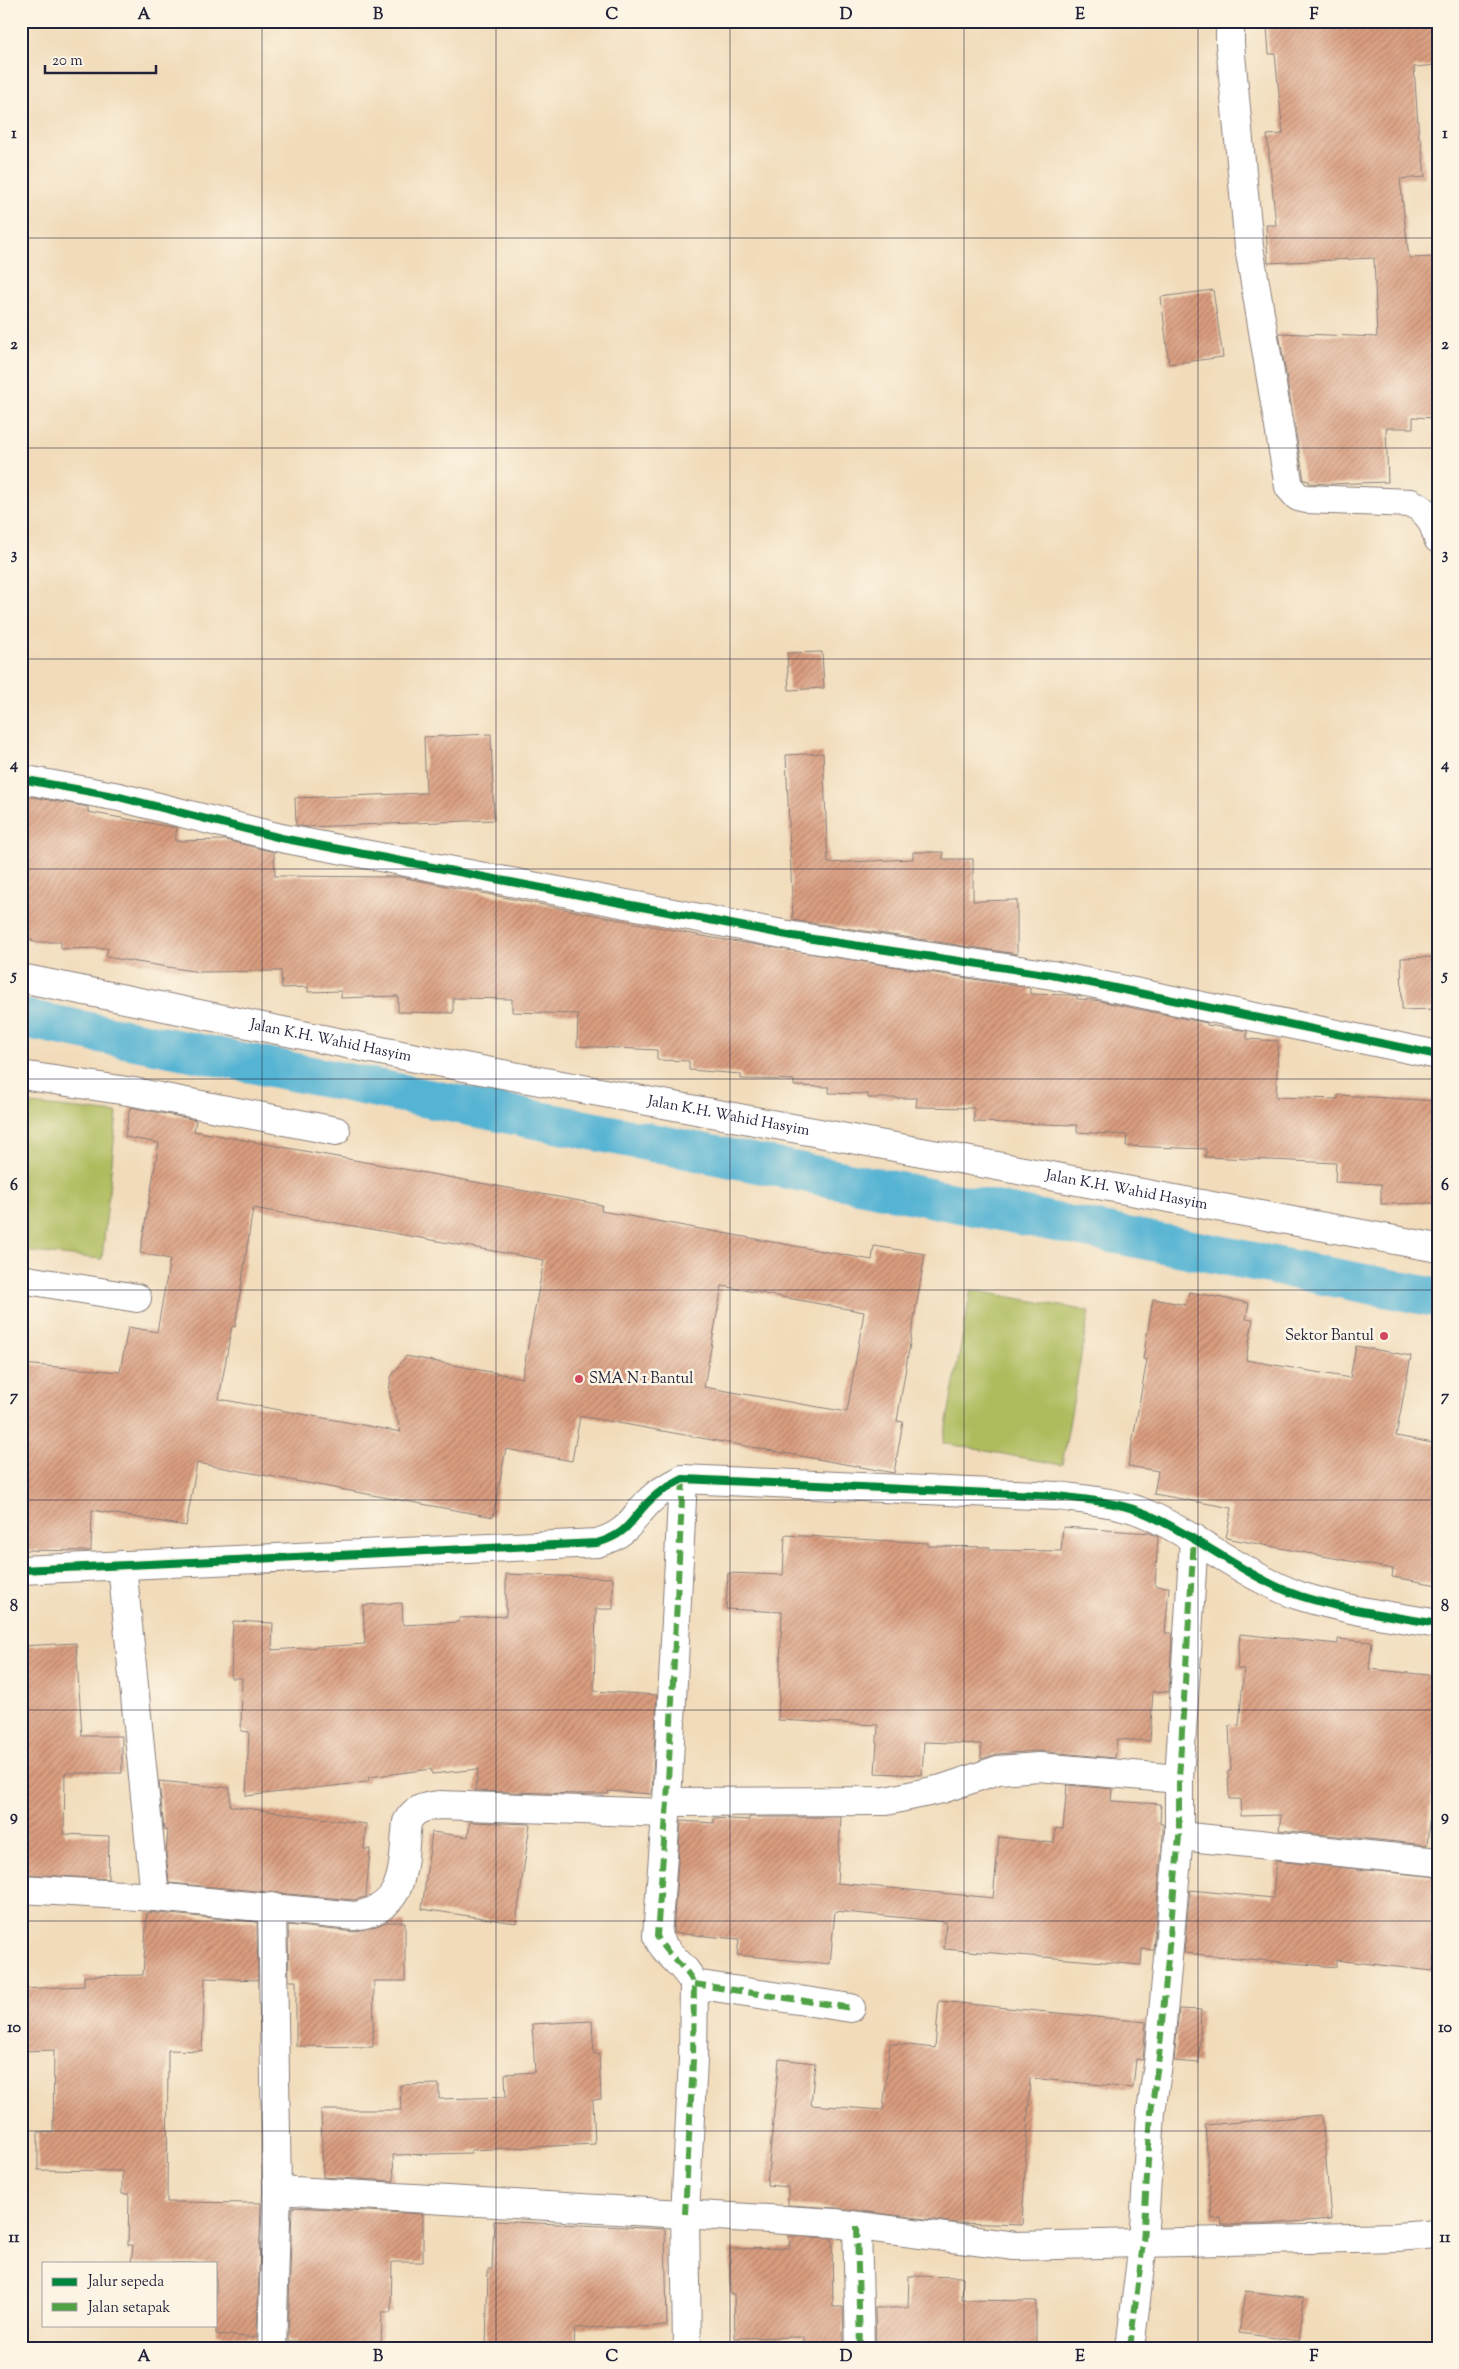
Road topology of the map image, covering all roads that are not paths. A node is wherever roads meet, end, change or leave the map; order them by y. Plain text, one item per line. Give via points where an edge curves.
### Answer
1 (1230, 21) edge
2 (1436, 525) edge
3 (21, 779) edge
4 (21, 978) edge
5 (1438, 1055) edge
6 (21, 1075) edge
7 (336, 1131) dead end
8 (1438, 1248) edge
9 (21, 1279) edge
10 (137, 1298) dead end
11 (682, 1479) junction
12 (1194, 1538) junction
13 (122, 1565) junction
14 (21, 1570) edge
15 (1438, 1624) edge
16 (1179, 1779) junction
17 (666, 1807) junction
18 (1179, 1836) junction
19 (1438, 1862) edge
20 (21, 1889) edge
21 (155, 1897) junction
22 (272, 1907) junction
23 (694, 1984) junction
24 (851, 2008) dead end
25 (277, 2190) junction
26 (685, 2214) junction
27 (857, 2226) junction
28 (1438, 2234) edge
29 (1143, 2244) junction
30 (272, 2348) edge
31 (687, 2348) edge
32 (860, 2348) edge
33 (1130, 2348) edge

1 - 2 street via 1249,248 1289,487 1298,497 1306,499 1411,503 1425,511
3 - 5 street via 120,797 281,838 793,936 1052,975
4 - 8 street, Jalan K.H. Wahid Hasyim via 436,1062
6 - 7 street via 134,1092
9 - 10 street
11 - 12 street via 1057,1496 1103,1502 1148,1514
11 - 13 street via 655,1495 631,1525 613,1538 597,1543
11 - 17 street
12 - 15 street via 1259,1576 1300,1595
12 - 16 street
13 - 14 street
13 - 21 street
16 - 17 street via 1039,1766 998,1770 942,1789 886,1801
16 - 18 street
17 - 22 street via 440,1805 420,1808 407,1822 400,1881 384,1907 372,1914 355,1916
17 - 23 street via 657,1936
18 - 19 street
18 - 29 street via 1151,2112
20 - 21 street
21 - 22 street
22 - 25 street
23 - 24 street
23 - 26 street
25 - 26 street
25 - 30 street
26 - 27 street
26 - 31 street
27 - 29 street via 1015,2246
27 - 32 street
28 - 29 street
29 - 33 street

